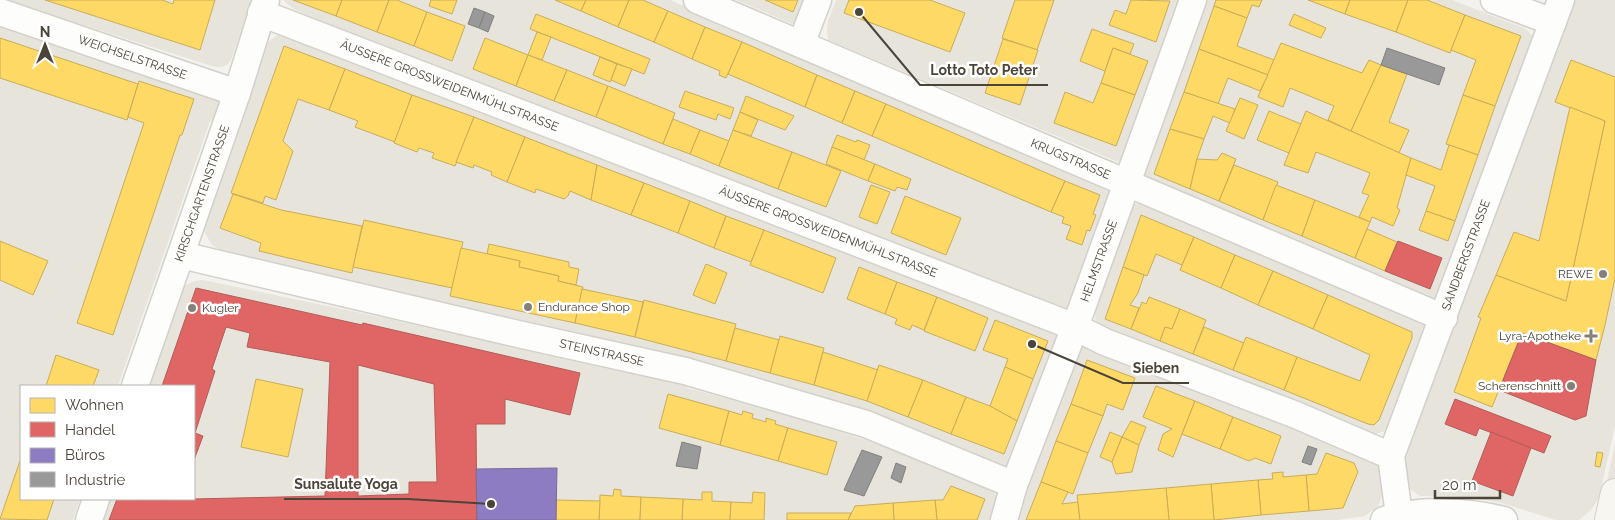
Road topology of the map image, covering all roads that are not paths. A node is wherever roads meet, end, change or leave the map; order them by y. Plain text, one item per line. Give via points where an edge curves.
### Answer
1 (697, 0) edge
2 (818, 0) edge
3 (1193, 0) edge
4 (1494, 0) edge
5 (264, 6) edge
6 (1557, 11) edge
7 (0, 12) edge
8 (800, 44) junction
9 (237, 93) junction
10 (1126, 182) junction
11 (181, 255) junction
12 (1444, 318) junction
13 (1074, 327) junction
14 (135, 385) edge
15 (1391, 456) junction
16 (1014, 485) junction
17 (1615, 493) edge
18 (96, 500) edge
19 (1391, 518) edge
20 (89, 520) edge
21 (1004, 520) edge
22 (1504, 520) edge
23 (1608, 520) edge

1 - 8 street, KRUGSTRASSE
2 - 8 street
3 - 10 street, HELMSTRASSE
4 - 6 street
5 - 9 street, KIRSCHGARTENSTRASSE
5 - 13 street, ÄUSSERE GROSSWEIDENMÜHLSTRASSE
6 - 12 street, SANDBERGSTRASSE
7 - 9 street, WEICHSELSTRASSE
8 - 10 street, KRUGSTRASSE
9 - 11 street, KIRSCHGARTENSTRASSE
10 - 12 street, KRUGSTRASSE
10 - 13 street, HELMSTRASSE
11 - 14 street, KIRSCHGARTENSTRASSE
11 - 16 street, STEINSTRASSE via 685,371 866,424
12 - 15 street, SANDBERGSTRASSE
13 - 15 street, ÄUSSERE GROSSWEIDENMÜHLSTRASSE
13 - 16 street, HELMSTRASSE
15 - 19 street, SANDBERGSTRASSE
16 - 21 street, HELMSTRASSE
17 - 23 street
18 - 20 street
19 - 22 street via 1444,512

